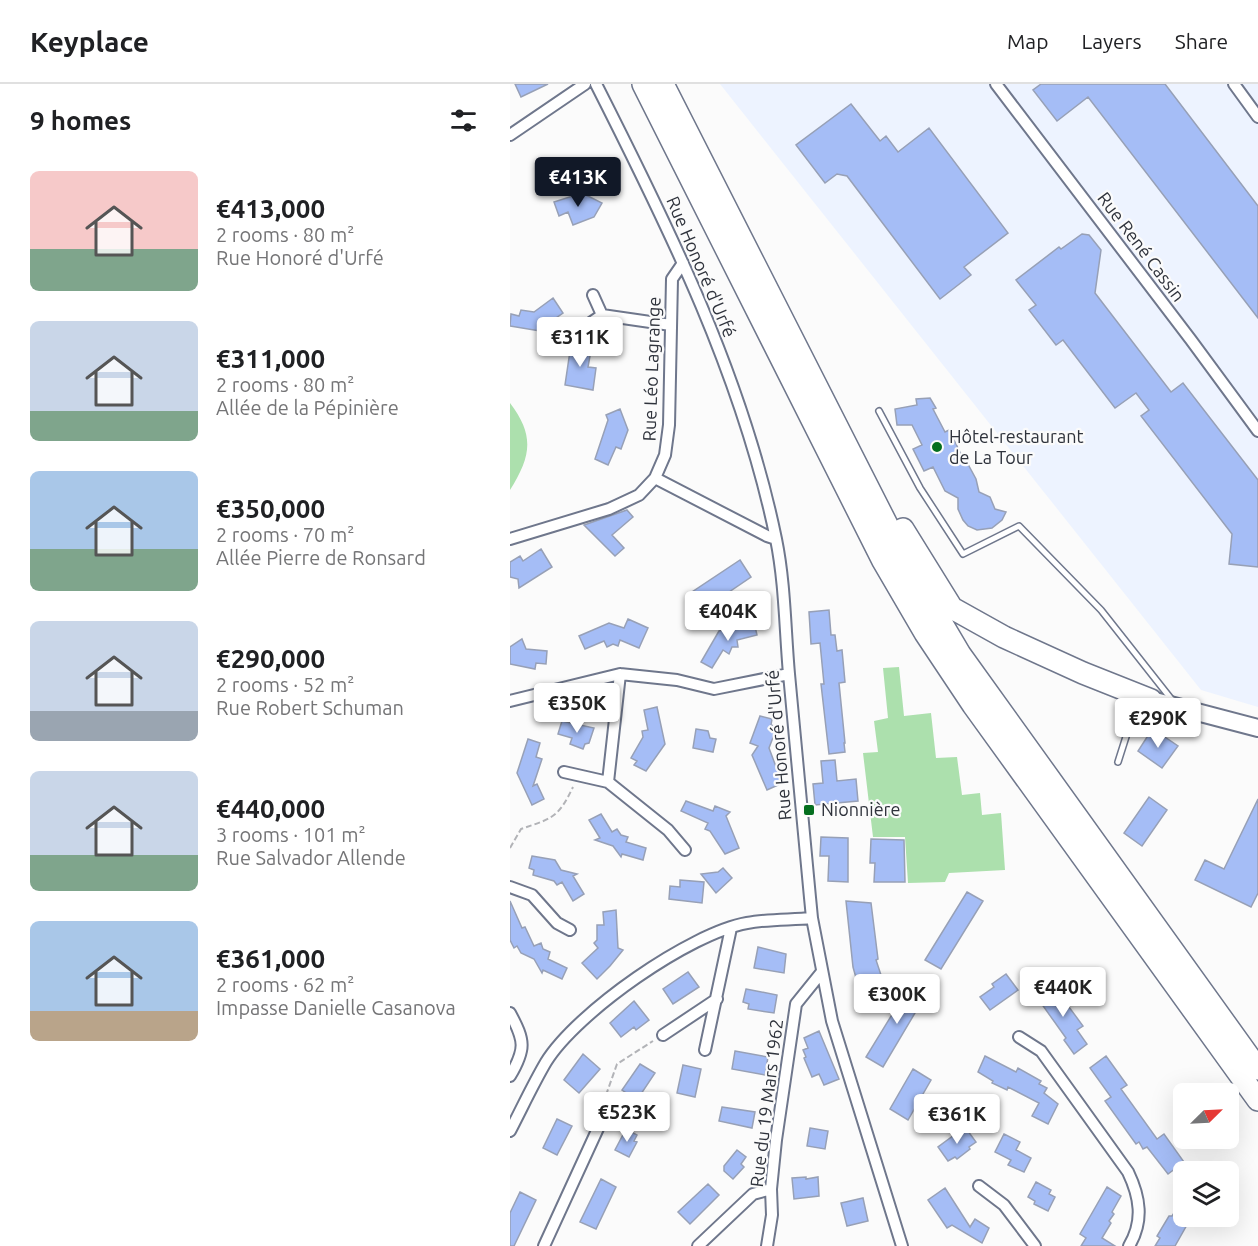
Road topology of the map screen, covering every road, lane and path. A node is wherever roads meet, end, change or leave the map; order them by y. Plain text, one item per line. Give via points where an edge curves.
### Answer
1 (585, 84) edge
2 (597, 84) edge
3 (643, 84) edge
4 (663, 84) edge
5 (996, 84) edge
6 (1234, 84) edge
7 (1258, 117) edge
8 (512, 129) edge
9 (683, 263) junction
10 (593, 295) dead end
11 (602, 315) junction
12 (670, 325) junction
13 (586, 326) dead end
14 (823, 401) junction
15 (879, 411) dead end
16 (1258, 432) edge
17 (655, 478) junction
18 (510, 539) edge
19 (776, 539) junction
20 (620, 674) junction
21 (789, 674) junction
22 (1151, 700) junction
23 (510, 701) edge
24 (1177, 706) junction
25 (1258, 728) edge
26 (1118, 762) dead end
27 (564, 772) dead end
28 (578, 776) junction
29 (608, 782) junction
30 (510, 848) edge
31 (685, 850) dead end
32 (510, 887) edge
33 (812, 918) junction
34 (731, 928) junction
35 (570, 930) dead end
36 (821, 973) junction
37 (717, 999) junction
38 (510, 1013) edge
39 (663, 1035) joint
40 (1019, 1037) dead end
41 (705, 1050) dead end
42 (1258, 1069) edge
43 (510, 1076) edge
44 (1258, 1100) edge
45 (600, 1124) joint
46 (510, 1131) edge
47 (979, 1186) dead end
48 (771, 1189) junction
49 (544, 1246) edge
50 (698, 1246) edge
51 (767, 1246) edge
52 (902, 1246) edge
53 (1035, 1246) edge
54 (1129, 1246) edge

1 - 8 street
2 - 9 street, Rue Honoré d'Urfé
3 - 44 highway via 878,551 925,633
4 - 14 highway
5 - 16 street, Rue René Cassin
6 - 7 street
9 - 12 street, Rue Léo Lagrange via 672,279
9 - 19 street, Rue Honoré d'Urfé via 741,405
10 - 11 street
11 - 12 street
11 - 13 street
12 - 17 street, Rue Léo Lagrange via 669,425 665,455
14 - 22 highway via 952,608 1004,637
14 - 42 highway via 908,566 960,654
15 - 24 lane via 920,488 963,554 1019,526 1101,610
17 - 18 street, Rue Léo Lagrange via 639,495 609,509
17 - 19 street
19 - 21 street, Rue Honoré d'Urfé
20 - 21 street via 678,680 714,689
20 - 23 street
20 - 29 street
21 - 33 street, Rue Honoré d'Urfé
22 - 24 main road
22 - 26 lane via 1131,720
24 - 25 main road
27 - 28 street
28 - 29 street
28 - 30 path via 564,807 552,819 521,829
29 - 31 street via 668,830
32 - 35 street via 532,894 557,923
33 - 34 street via 747,923
33 - 36 street, Rue Honoré d'Urfé
34 - 37 street
34 - 46 street via 702,938 594,1009 547,1060
36 - 48 street, Rue du 19 Mars 1962 via 796,1004
36 - 52 street, Rue Honoré d'Urfé via 832,1021
37 - 39 street
37 - 41 street
38 - 43 street via 522,1042 522,1057
39 - 45 path via 617,1064 600,1108
40 - 54 street via 1041,1051 1128,1172 1138,1192 1139,1213 1136,1234
45 - 49 street
47 - 53 street via 1005,1205
48 - 50 street via 753,1194
48 - 51 street, Rue du 19 Mars 1962

